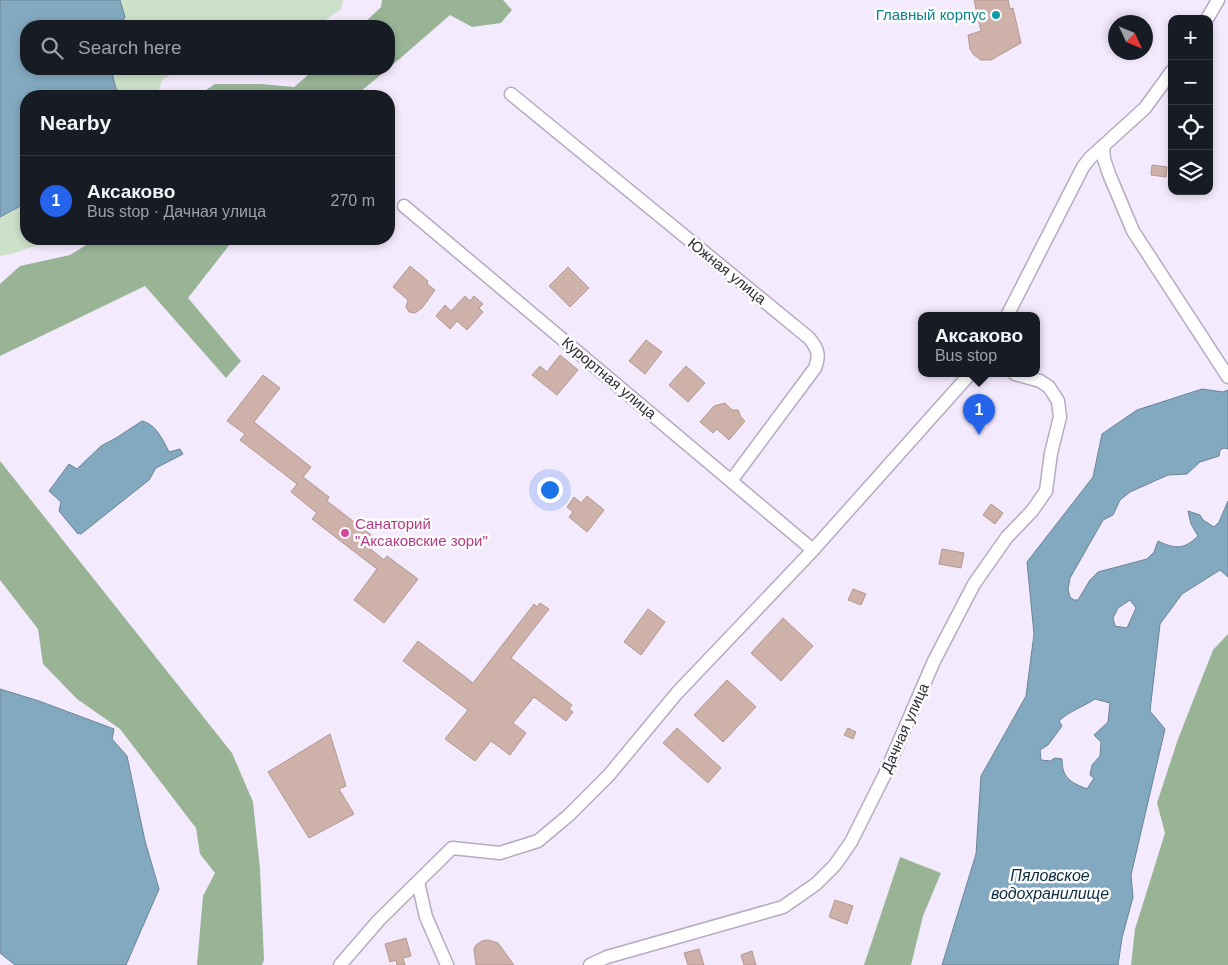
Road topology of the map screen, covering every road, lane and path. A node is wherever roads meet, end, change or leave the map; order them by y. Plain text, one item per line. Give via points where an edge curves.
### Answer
1 (1218, 0) edge
2 (1209, 15) edge
3 (1168, 76) edge
4 (511, 94) dead end
5 (1103, 146) junction
6 (404, 206) dead end
7 (1009, 312) edge
8 (967, 377) edge
9 (1026, 377) edge
10 (1228, 377) edge
11 (731, 480) junction
12 (813, 550) junction
13 (418, 882) junction
14 (340, 965) edge
15 (447, 965) edge
16 (590, 965) edge

1 - 2 street
3 - 5 street via 1145,108
4 - 11 street, Южная улица via 816,347 819,357 815,368
5 - 7 street via 1083,167
5 - 10 street via 1109,174 1133,231
6 - 11 street, Курортная улица
8 - 12 street
9 - 16 street, Дачная улица via 1049,387 1058,401 1060,417 1046,491 1007,537 974,584 934,661 885,774 851,842 840,857 816,884 783,907 607,957
11 - 12 street, Курортная улица
12 - 13 street via 677,693 609,775 569,815 538,840 500,853 452,848
13 - 14 street
13 - 15 street via 426,917

